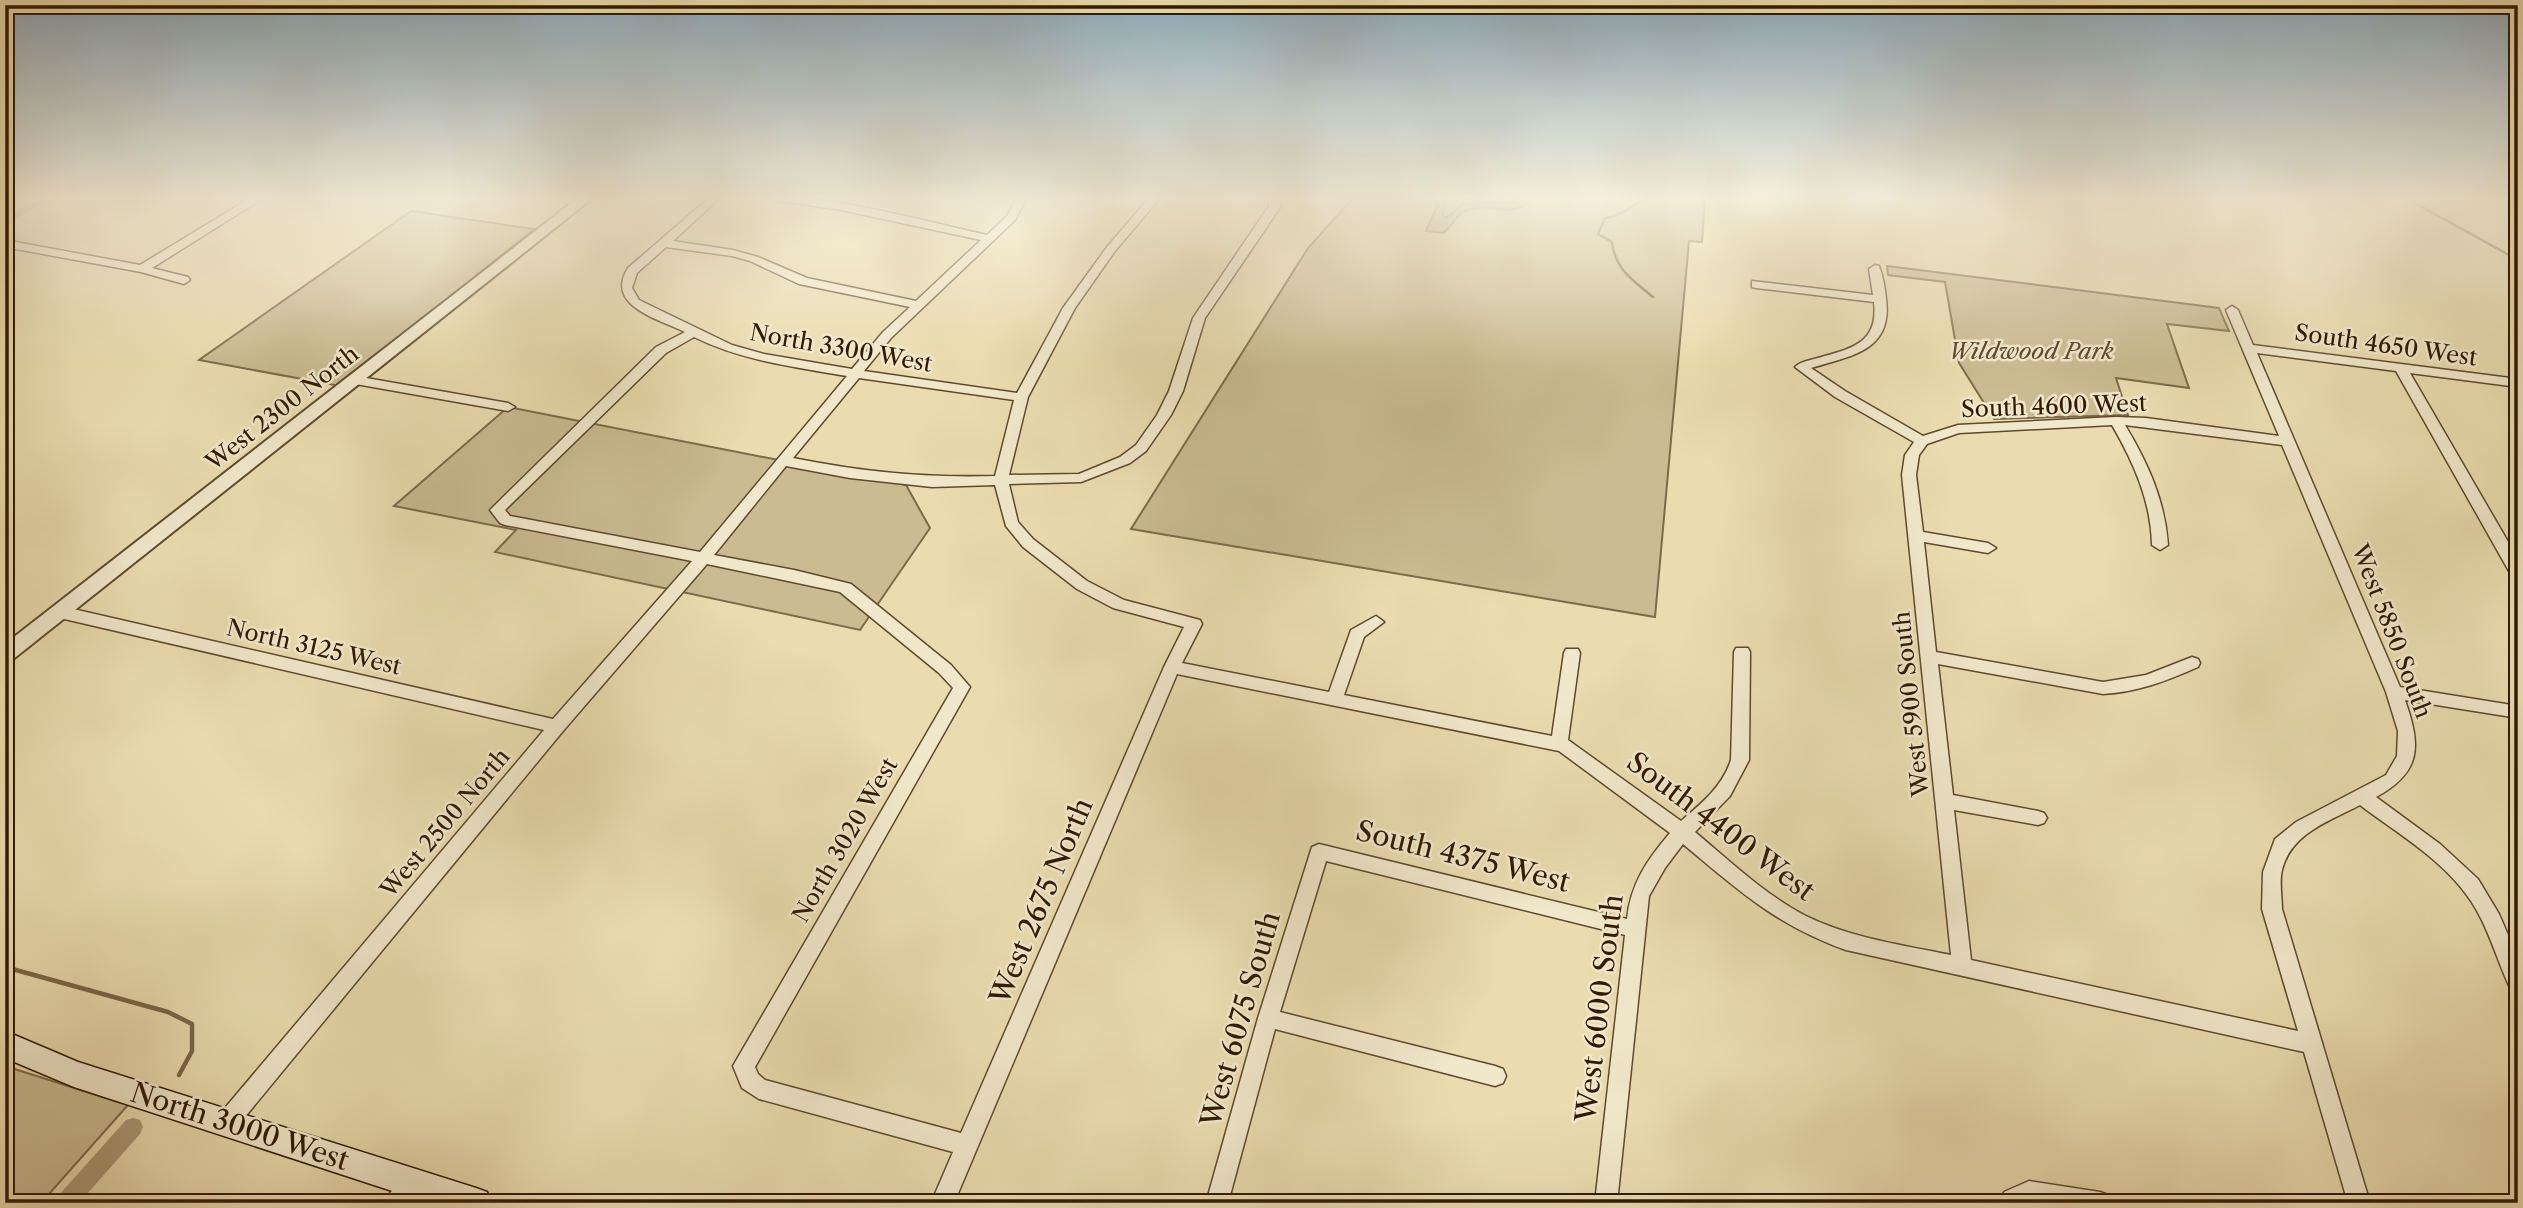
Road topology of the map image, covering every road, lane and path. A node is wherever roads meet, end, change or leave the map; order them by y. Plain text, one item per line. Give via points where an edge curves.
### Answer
1 (60, 253) edge
2 (168, 253) edge
3 (516, 253) edge
4 (652, 253) edge
5 (734, 253) edge
6 (974, 253) edge
7 (1108, 253) edge
8 (1243, 253) edge
9 (142, 269) junction
10 (1875, 269) dead end
11 (184, 280) dead end
12 (1756, 284) dead end
13 (1878, 299) junction
14 (918, 305) junction
15 (2232, 310) dead end
16 (694, 332) junction
17 (2248, 348) junction
18 (2401, 368) junction
19 (856, 373) junction
20 (355, 380) junction
21 (2518, 383) edge
22 (1021, 397) junction
23 (508, 407) dead end
24 (2116, 421) junction
25 (1922, 440) junction
26 (2288, 442) junction
27 (783, 461) junction
28 (1001, 480) junction
29 (1916, 536) junction
30 (2160, 545) dead end
31 (1988, 548) dead end
32 (703, 558) junction
33 (2518, 573) edge
34 (60, 612) junction
35 (1376, 622) dead end
36 (1742, 652) dead end
37 (1572, 653) dead end
38 (5, 655) edge
39 (1928, 656) junction
40 (2192, 663) dead end
41 (1172, 667) junction
42 (2395, 692) junction
43 (1335, 698) junction
44 (2518, 712) edge
45 (557, 726) junction
46 (1559, 744) junction
47 (2361, 796) junction
48 (1944, 801) junction
49 (2038, 818) dead end
50 (1682, 832) junction
51 (1320, 852) joint
52 (1634, 929) junction
53 (1962, 966) junction
54 (2518, 984) edge
55 (1268, 1018) junction
56 (5, 1044) edge
57 (2311, 1044) junction
58 (1495, 1076) dead end
59 (228, 1122) junction
60 (967, 1145) junction
61 (403, 1192) edge
62 (2012, 1201) edge
63 (477, 1203) edge
64 (942, 1203) edge
65 (1217, 1203) edge
66 (1606, 1203) edge
67 (2100, 1203) edge
68 (2359, 1203) edge

1 - 9 street
2 - 9 street
3 - 20 street, West 2300 North
4 - 16 street, North 3300 West via 632,271 626,292 635,303
5 - 14 street via 803,281
6 - 14 street, West 2500 North
7 - 22 street via 1069,308
8 - 28 street via 1199,317 1176,391 1141,449 1081,478
9 - 11 street
10 - 13 street
12 - 13 street
13 - 25 street via 1879,331 1871,340 1801,367
14 - 19 street, West 2500 North
15 - 17 street, West 5850 South
16 - 19 street, North 3300 West via 763,358
16 - 32 street via 661,350 496,510 505,520
17 - 18 street, South 4650 West
17 - 26 street, West 5850 South
18 - 21 street, South 4650 West
18 - 33 street
19 - 22 street, North 3300 West
19 - 27 street, West 2500 North
20 - 23 street
20 - 34 street, West 2300 North
22 - 28 street
24 - 25 street, South 4600 West via 1958,429
24 - 26 street, South 4600 West
24 - 30 street via 2137,457 2161,522
25 - 29 street, West 5900 South via 1912,455 1909,475
26 - 42 street, West 5850 South
27 - 28 street via 850,474 932,482
27 - 32 street, West 2500 North
28 - 41 street, West 2675 North via 1011,523 1028,543 1082,585 1119,604 1194,624
29 - 31 street
29 - 39 street, West 5900 South
32 - 45 street, West 2500 North
32 - 60 street, North 3020 West via 845,588 962,687 744,1066 759,1089
34 - 38 street, West 2300 North
34 - 45 street, North 3125 West
35 - 43 street via 1357,634
36 - 50 street, West 6000 South via 1740,760 1735,777 1721,797
37 - 46 street
39 - 40 street via 2104,688 2150,682
39 - 48 street, West 5900 South
41 - 43 street, South 4400 West
41 - 60 street, West 2675 North
42 - 44 street
42 - 47 street, West 5850 South via 2407,731 2406,756 2392,780
43 - 46 street, South 4400 West
45 - 59 street, West 2500 North
46 - 50 street, South 4400 West
47 - 54 street via 2471,885
47 - 57 street, West 5850 South via 2302,827 2282,844 2272,872 2272,909
48 - 49 street
48 - 53 street, West 5900 South
50 - 52 street, West 6000 South via 1649,874 1639,896
50 - 53 street, South 4400 West via 1759,896 1798,921 1846,941
51 - 52 street, South 4375 West
51 - 55 street, West 6075 South
52 - 66 street, West 6000 South
53 - 57 street, South 4400 West
55 - 58 street
55 - 65 street, West 6075 South
56 - 59 main road, North 3000 West via 74,1074
57 - 68 street, West 5850 South
59 - 61 main road, North 3000 West
60 - 64 street, West 2675 North
61 - 63 main road, North 3000 West
62 - 67 street via 2029,1192

